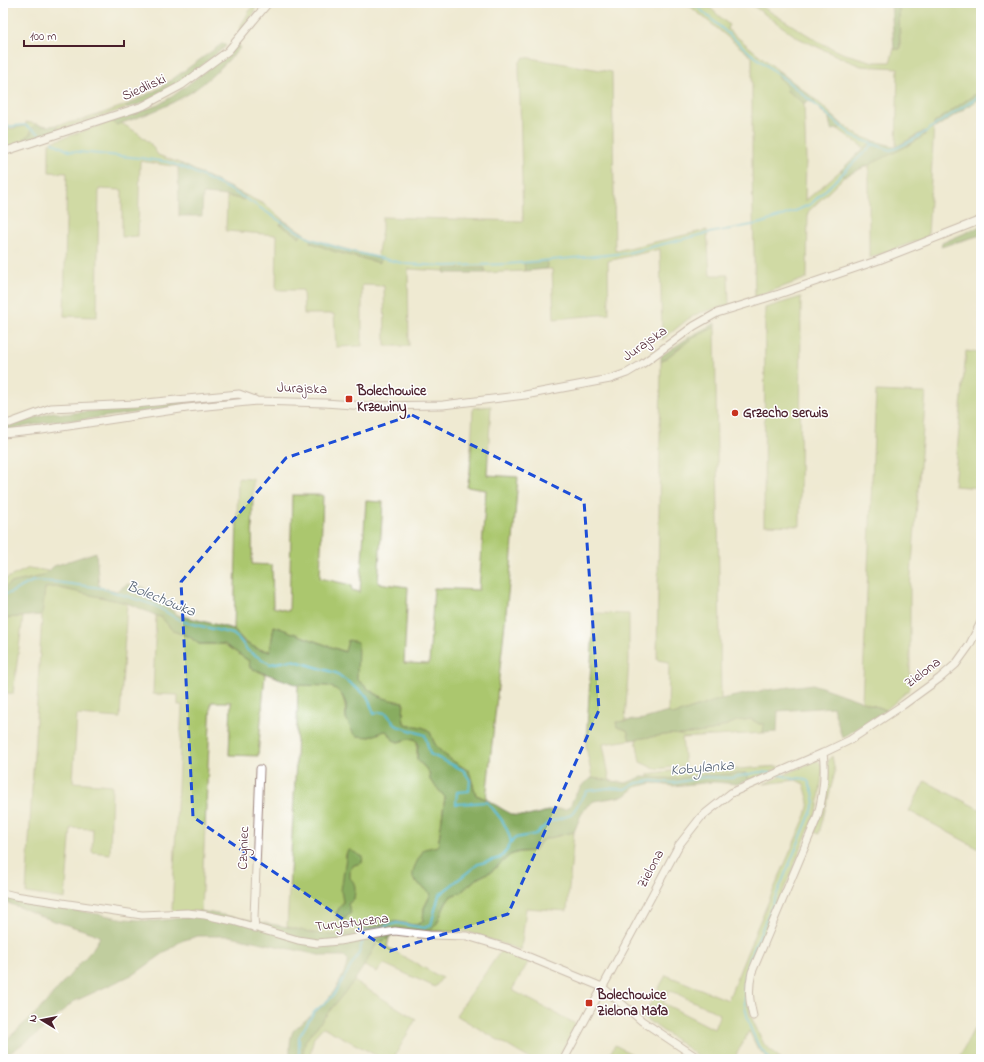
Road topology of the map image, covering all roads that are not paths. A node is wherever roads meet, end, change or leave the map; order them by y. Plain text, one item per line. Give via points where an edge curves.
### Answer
1 (268, 3) edge
2 (3, 152) edge
3 (981, 220) edge
4 (257, 401) junction
5 (3, 423) edge
6 (3, 434) edge
7 (981, 622) edge
8 (823, 753) junction
9 (260, 769) dead end
10 (3, 893) edge
11 (254, 928) junction
12 (602, 987) junction
13 (753, 1016) dead end
14 (564, 1059) edge
15 (700, 1059) edge

1 - 2 street, Siedliski via 228,51 182,85 143,106
3 - 4 street, Jurajska via 865,265 717,313 694,326 642,364 610,379 524,395 443,405 366,406
4 - 5 street, Jurajska via 239,394 135,404 51,408 10,423
4 - 6 street, Jurajska
7 - 8 street, Zielona via 956,664 940,678 858,735
8 - 12 street, Zielona via 731,793 701,817 679,844
8 - 13 street via 825,775 817,818 752,972 749,997
9 - 11 street, Czyniec
10 - 11 street, Turystyczna via 142,915 205,915
11 - 12 street, Turystyczna via 316,943 395,930 429,935 467,936 507,948
12 - 14 street, Zielona
12 - 15 street, Turystyczna via 642,1021

